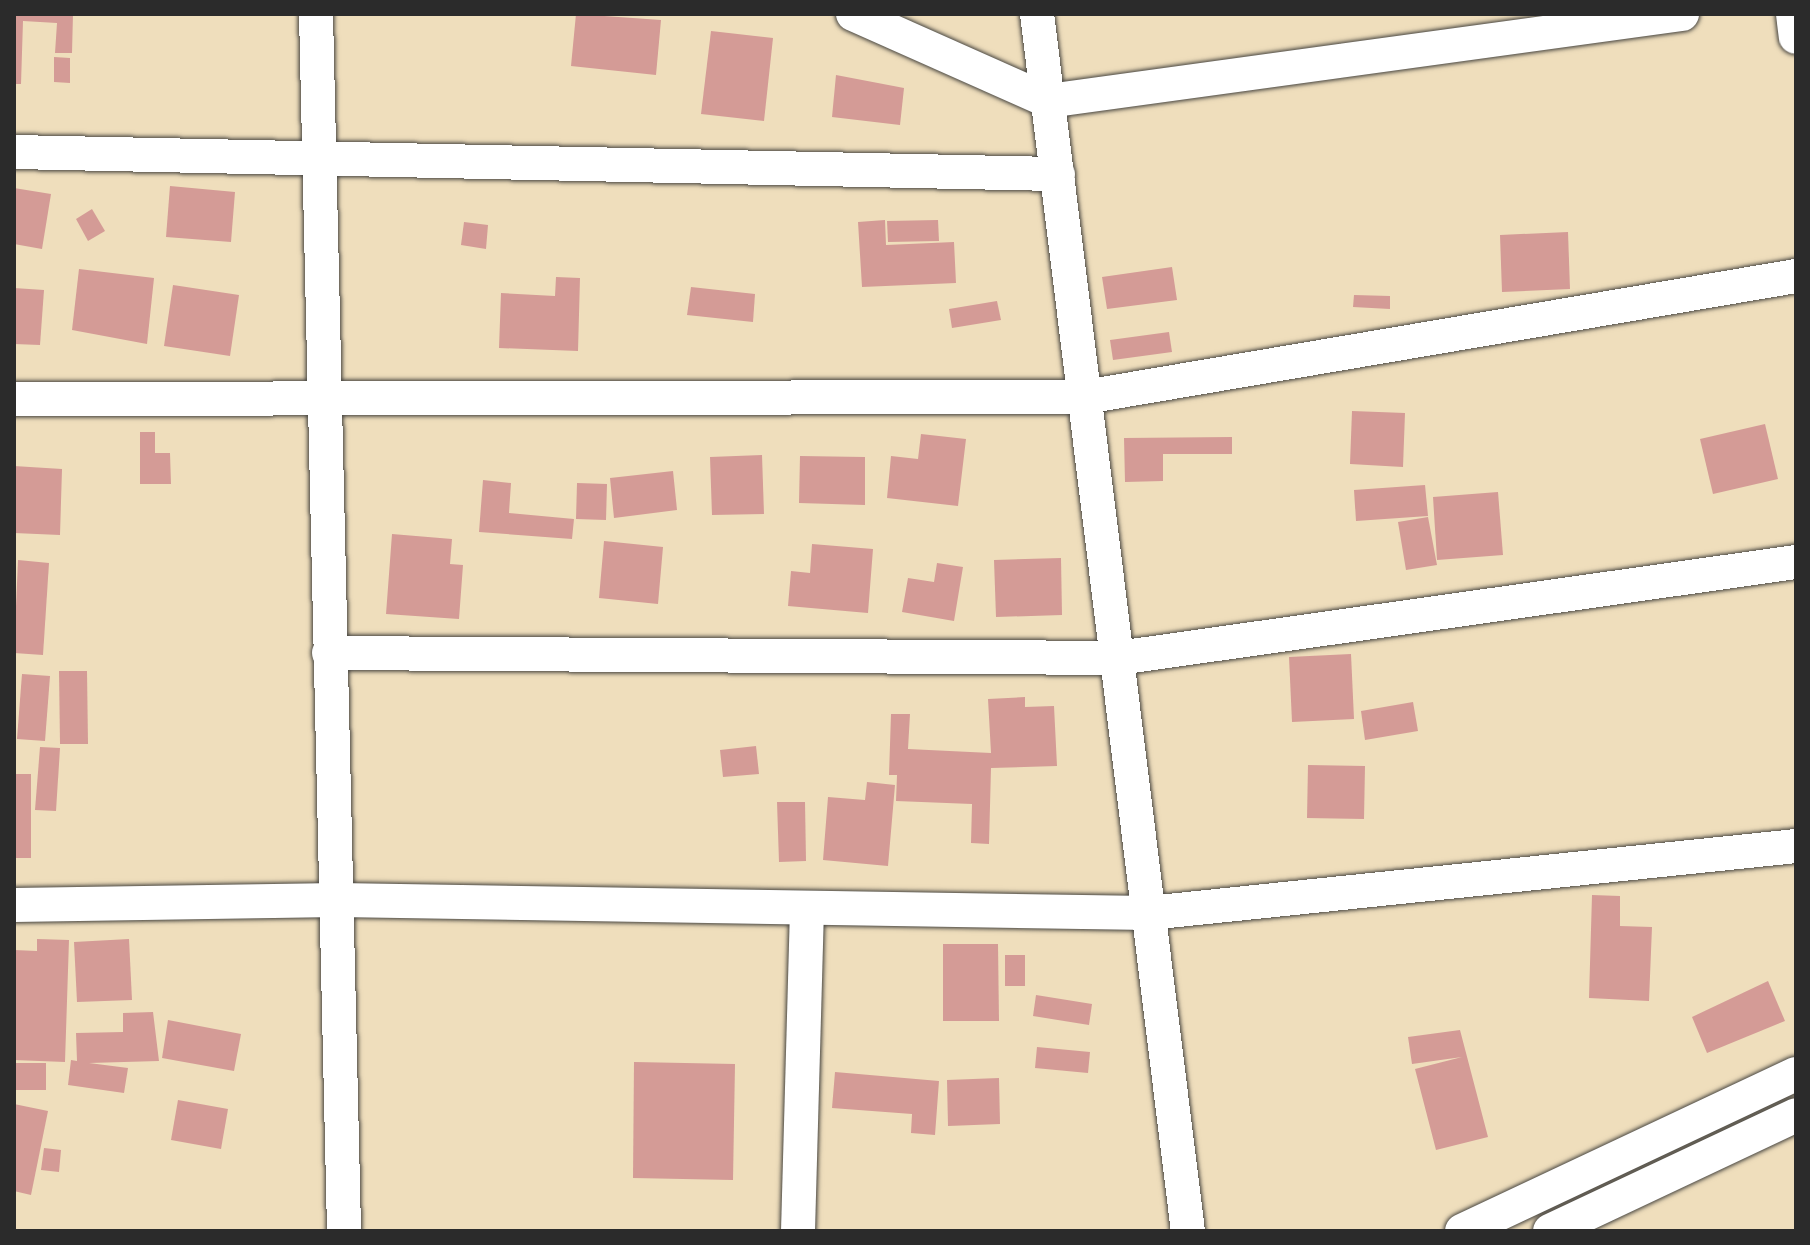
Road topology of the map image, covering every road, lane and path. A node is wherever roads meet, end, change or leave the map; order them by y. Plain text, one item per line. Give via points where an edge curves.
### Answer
1 (316, 14) edge
2 (853, 14) edge
3 (1037, 14) edge
4 (1682, 14) edge
5 (1793, 14) edge
6 (1796, 37) edge
7 (1048, 101) junction
8 (14, 152) edge
9 (319, 157) junction
10 (1058, 174) junction
11 (1796, 276) edge
12 (1085, 397) junction
13 (14, 399) edge
14 (328, 401) junction
15 (1796, 562) edge
16 (329, 653) junction
17 (1118, 658) junction
18 (1796, 846) edge
19 (338, 900) junction
20 (14, 905) edge
21 (807, 908) junction
22 (1149, 913) junction
23 (1796, 1074) edge
24 (1796, 1115) edge
25 (344, 1231) edge
26 (798, 1231) edge
27 (1188, 1231) edge
28 (1462, 1231) edge
29 (1550, 1231) edge

1 - 9 street
2 - 7 street
3 - 7 street
4 - 7 street
5 - 6 street
7 - 10 street
8 - 9 street
9 - 10 street
9 - 14 street
10 - 12 street
11 - 12 street
12 - 14 street
12 - 17 street
13 - 14 street
14 - 16 street
15 - 17 street
16 - 17 street
16 - 19 street
17 - 22 street
18 - 22 street
19 - 20 street
19 - 21 street
19 - 25 street
21 - 22 street
21 - 26 street
22 - 27 street
23 - 28 street
24 - 29 street

